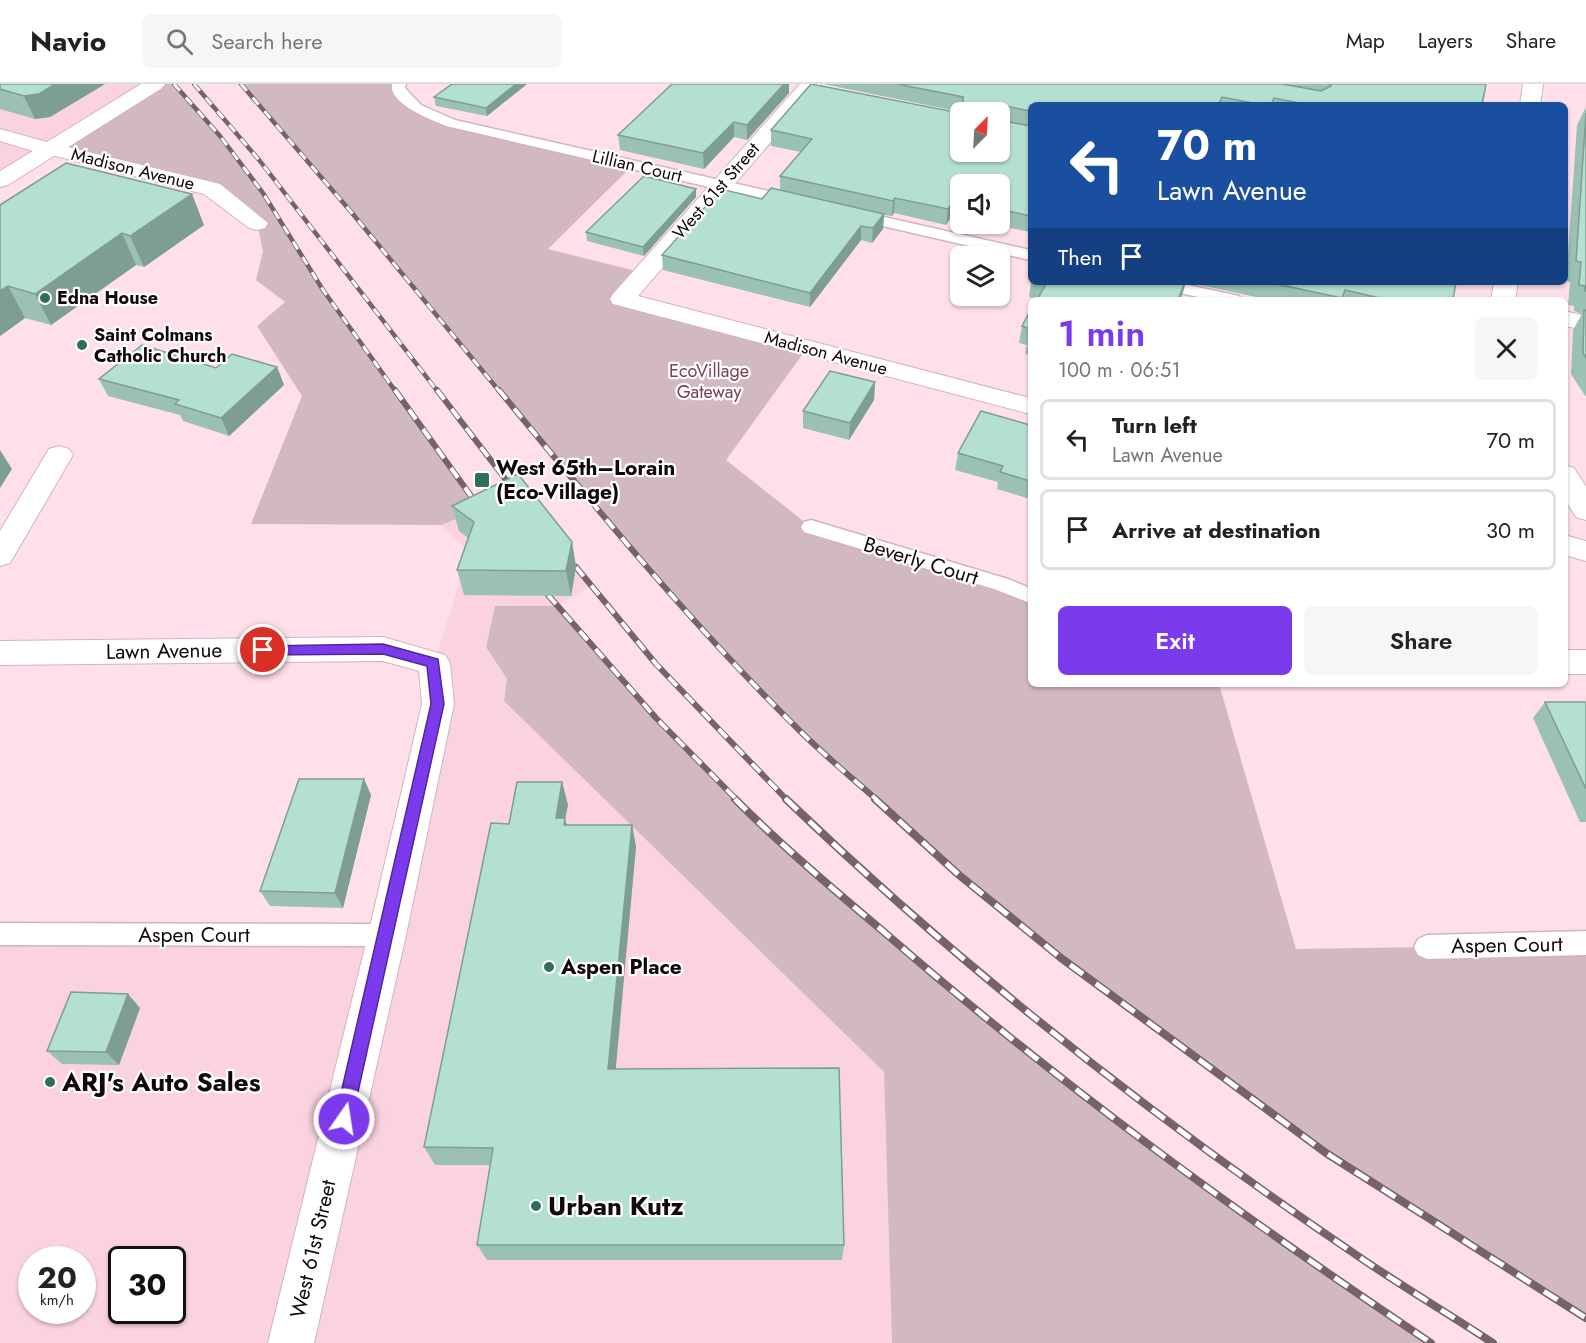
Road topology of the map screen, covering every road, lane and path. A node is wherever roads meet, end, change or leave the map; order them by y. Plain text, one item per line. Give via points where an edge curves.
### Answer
1 (155, 84) edge
2 (399, 84) edge
3 (783, 84) edge
4 (1533, 84) edge
5 (816, 89) edge
6 (1530, 102) edge
7 (0, 135) edge
8 (51, 149) junction
9 (0, 180) edge
10 (721, 186) junction
11 (813, 206) edge
12 (836, 211) edge
13 (257, 222) dead end
14 (1028, 255) edge
15 (1166, 285) edge
16 (1220, 297) edge
17 (622, 299) joint
18 (1568, 319) edge
19 (1586, 322) edge
20 (1028, 405) edge
21 (59, 455) dead end
22 (1568, 481) edge
23 (1586, 510) edge
24 (811, 527) dead end
25 (1568, 547) edge
26 (1586, 551) edge
27 (0, 556) edge
28 (1028, 595) edge
29 (0, 653) edge
30 (1568, 662) edge
31 (1586, 662) edge
32 (434, 663) joint
33 (0, 934) edge
34 (387, 936) junction
35 (1586, 943) edge
36 (1427, 947) dead end
37 (291, 1343) edge

1 - 8 street
2 - 10 lane, Lillian Court via 398,89 416,108 451,123
3 - 5 street
4 - 6 street
5 - 10 street, West 61st Street
7 - 8 street, Madison Avenue
8 - 9 street
8 - 13 street, Madison Avenue via 212,189
10 - 11 lane, Lillian Court
10 - 17 street, West 61st Street
12 - 14 lane
15 - 16 lane
17 - 20 street, Madison Avenue
18 - 19 street
21 - 27 street
22 - 23 street
24 - 28 lane, Beverly Court
25 - 26 street
29 - 32 street, Lawn Avenue via 383,649
30 - 31 street
32 - 34 street, West 61st Street via 438,704
33 - 34 lane, Aspen Court
34 - 37 street, West 61st Street
35 - 36 lane, Aspen Court

